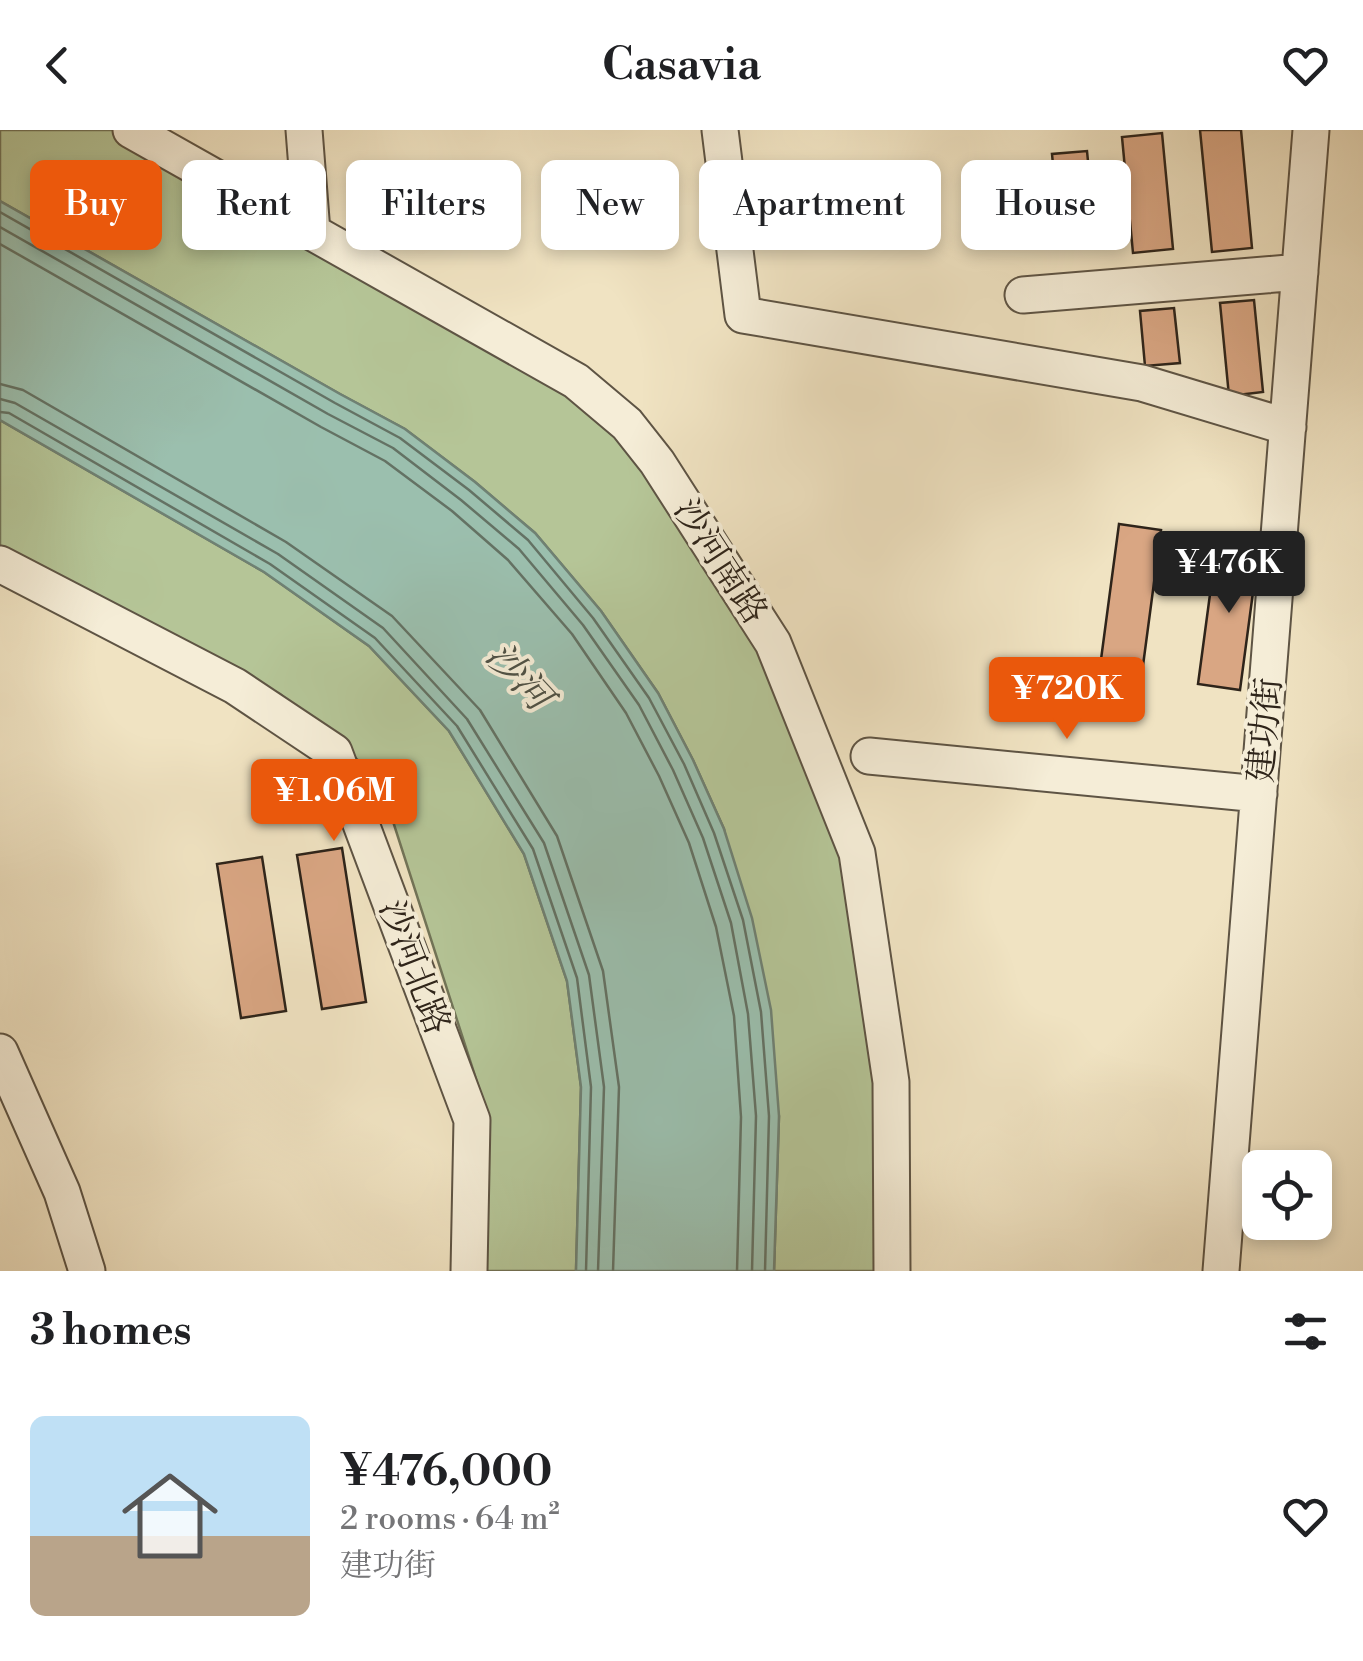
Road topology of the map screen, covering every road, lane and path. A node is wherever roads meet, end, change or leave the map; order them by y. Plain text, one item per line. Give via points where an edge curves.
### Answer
1 (131, 130) edge
2 (304, 130) edge
3 (720, 130) edge
4 (1311, 130) edge
5 (184, 160) edge
6 (306, 160) edge
7 (326, 240) edge
8 (1300, 272) junction
9 (1022, 295) dead end
10 (1288, 427) junction
11 (0, 564) edge
12 (869, 756) dead end
13 (1259, 794) junction
14 (0, 1052) edge
15 (87, 1271) edge
16 (469, 1271) edge
17 (892, 1271) edge
18 (1221, 1271) edge

1 - 5 street, 沙河南路
2 - 6 street
3 - 10 street via 743,315 1142,383
4 - 8 street, 建功街
7 - 17 street, 沙河南路 via 576,381 627,424 773,643 857,853 891,1082
8 - 9 street
8 - 10 street, 建功街
10 - 13 street, 建功街
11 - 16 street, 沙河北路 via 236,686 334,752 472,1120
12 - 13 street
13 - 18 street, 建功街
14 - 15 street via 62,1192

